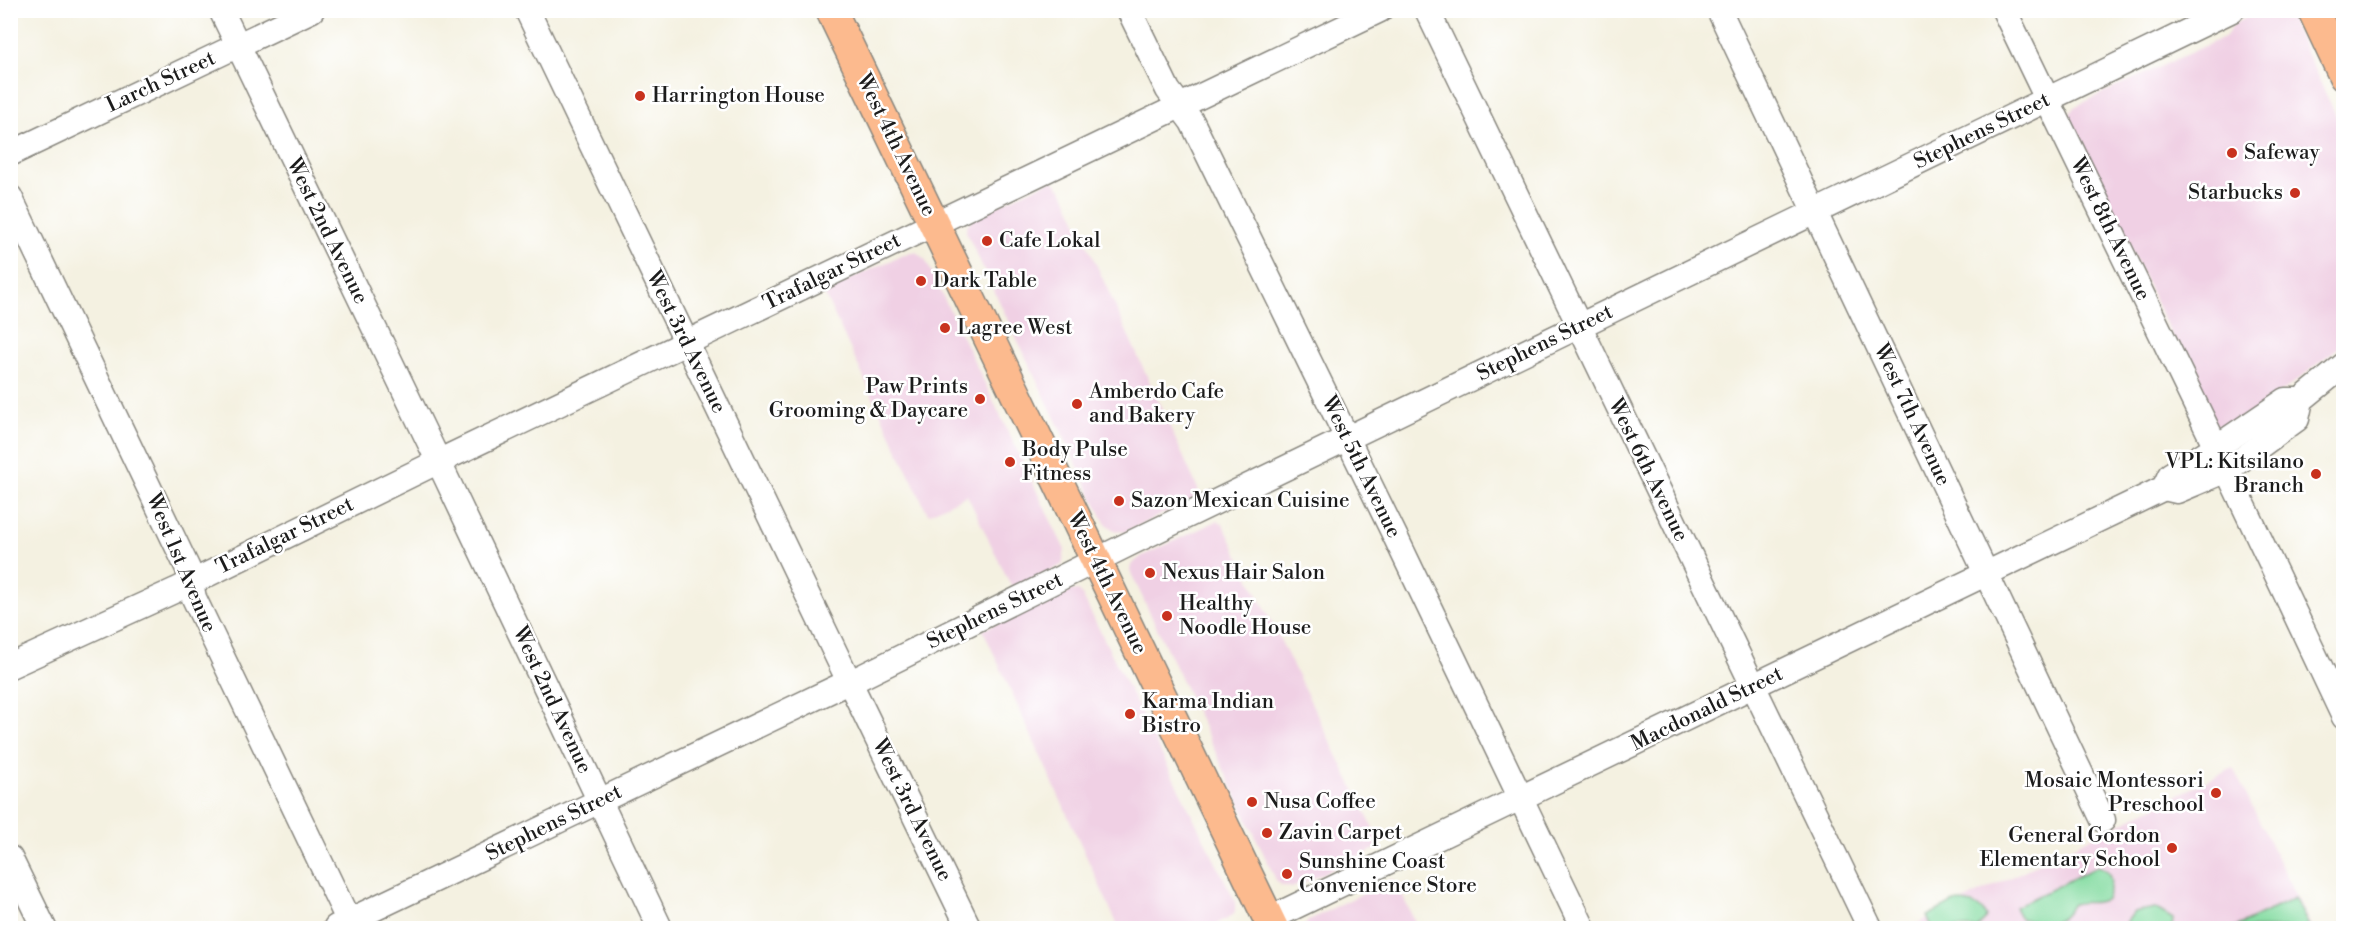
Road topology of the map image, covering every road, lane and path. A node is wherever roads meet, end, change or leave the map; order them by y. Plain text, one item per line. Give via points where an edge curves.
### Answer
1 (221, 10) edge
2 (312, 10) edge
3 (527, 10) edge
4 (831, 10) edge
5 (1129, 10) edge
6 (1380, 10) edge
7 (1427, 10) edge
8 (1719, 10) edge
9 (2004, 10) edge
10 (2232, 10) edge
11 (2313, 10) edge
12 (238, 46) junction
13 (2343, 76) edge
14 (2047, 100) junction
15 (1180, 106) junction
16 (10, 154) edge
17 (10, 197) edge
18 (1815, 212) junction
19 (934, 223) junction
20 (1578, 326) junction
21 (686, 342) junction
22 (2343, 365) edge
23 (2301, 400) junction
24 (1347, 439) junction
25 (2216, 447) junction
26 (438, 462) junction
27 (2227, 470) junction
28 (2164, 488) junction
29 (1097, 561) junction
30 (1987, 573) junction
31 (190, 583) junction
32 (10, 666) edge
33 (849, 682) junction
34 (1753, 686) junction
35 (2343, 717) edge
36 (1520, 798) junction
37 (600, 801) junction
38 (2103, 820) dead end
39 (10, 858) edge
40 (1264, 925) edge
41 (345, 926) edge
42 (44, 928) edge
43 (660, 928) edge
44 (969, 928) edge
45 (1583, 928) edge
46 (1870, 928) edge

1 - 12 street, West 2nd Avenue
2 - 12 street, Larch Street
3 - 21 street, West 3rd Avenue
4 - 19 main road, West 4th Avenue
5 - 15 street, West 5th Avenue via 1168,90
6 - 15 street, Trafalgar Street
7 - 20 street, West 6th Avenue
8 - 18 street, West 7th Avenue
9 - 14 street, West 8th Avenue
10 - 14 street, Stephens Street
11 - 13 main road
12 - 16 street, Larch Street
12 - 26 street, West 2nd Avenue
14 - 18 street, Stephens Street
14 - 25 street, West 8th Avenue
15 - 19 street, Trafalgar Street
15 - 24 street, West 5th Avenue via 1192,122
17 - 31 street, West 1st Avenue via 184,562
18 - 20 street, Stephens Street
18 - 30 street, West 7th Avenue
19 - 21 street, Trafalgar Street
19 - 29 main road, West 4th Avenue
20 - 24 street, Stephens Street
20 - 34 street, West 6th Avenue
21 - 26 street, Trafalgar Street
21 - 33 street, West 3rd Avenue
22 - 23 street, Macdonald Street
23 - 25 street, Macdonald Street via 2286,400
23 - 27 street, Macdonald Street via 2297,419
24 - 29 street, Stephens Street
24 - 36 street, West 5th Avenue
25 - 28 street, Macdonald Street via 2170,475
26 - 31 street, Trafalgar Street
26 - 37 street, West 2nd Avenue
27 - 28 street, Macdonald Street via 2177,491
27 - 35 street
28 - 30 street, Macdonald Street
29 - 33 street, Stephens Street
29 - 40 main road, West 4th Avenue
30 - 34 street, Macdonald Street
30 - 38 street, West 7th Avenue
31 - 32 street, Trafalgar Street
31 - 41 street, West 1st Avenue
33 - 37 street, Stephens Street
33 - 44 street, West 3rd Avenue
34 - 36 street, Macdonald Street
34 - 46 street, West 6th Avenue
36 - 40 street, Macdonald Street
36 - 45 street, West 5th Avenue
37 - 41 street, Stephens Street
37 - 43 street, West 2nd Avenue
39 - 42 street

